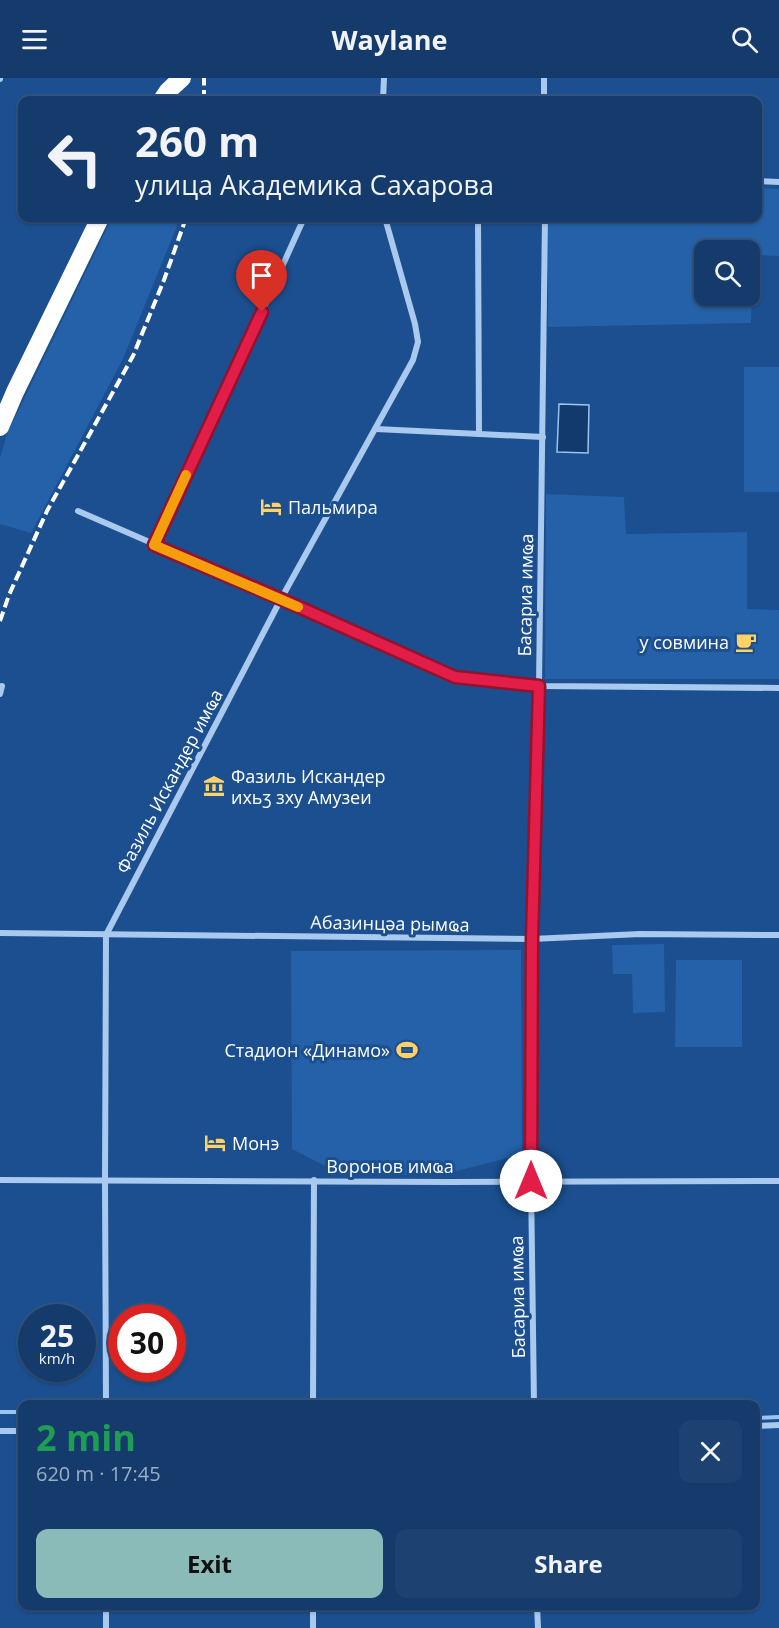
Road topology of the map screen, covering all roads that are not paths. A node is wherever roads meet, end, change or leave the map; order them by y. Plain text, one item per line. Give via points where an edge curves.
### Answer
1 (163, 78) edge
2 (182, 78) edge
3 (384, 78) edge
4 (544, 78) edge
5 (155, 96) edge
6 (165, 96) edge
7 (383, 96) edge
8 (544, 96) edge
9 (762, 181) edge
10 (779, 182) edge
11 (98, 222) edge
12 (302, 222) edge
13 (386, 222) edge
14 (478, 222) edge
15 (545, 222) edge
16 (0, 427) edge
17 (376, 429) junction
18 (479, 434) junction
19 (543, 437) junction
20 (78, 512) dead end
21 (154, 545) junction
22 (281, 599) junction
23 (2, 686) dead end
24 (539, 686) junction
25 (779, 688) edge
26 (0, 694) edge
27 (0, 933) edge
28 (106, 935) junction
29 (779, 935) edge
30 (532, 939) junction
31 (0, 1180) edge
32 (314, 1180) junction
33 (105, 1181) junction
34 (531, 1181) junction
35 (779, 1181) edge
36 (106, 1400) edge
37 (313, 1400) edge
38 (534, 1400) edge
39 (779, 1425) edge
40 (760, 1426) edge
41 (0, 1431) edge
42 (18, 1431) edge
43 (106, 1610) edge
44 (313, 1610) edge
45 (537, 1610) edge
46 (106, 1628) edge
47 (313, 1628) edge
48 (537, 1628) edge

1 - 5 highway
2 - 6 highway
3 - 7 street
4 - 8 street
9 - 10 street
11 - 16 highway
12 - 21 street
13 - 17 street, Фазиль Искандер имҩа via 418,342 413,360
14 - 18 street
15 - 19 street, Басариа имҩа
17 - 18 street
17 - 22 street, Фазиль Искандер имҩа
18 - 19 street
19 - 24 street, Басариа имҩа
20 - 21 street
21 - 22 street
22 - 24 street via 455,677
22 - 28 street, Фазиль Искандер имҩа
23 - 26 street
24 - 25 street
24 - 30 street, Басариа имҩа
27 - 28 street, Абазинцәа рымҩа
28 - 30 street, Абазинцәа рымҩа
28 - 33 street, Фазиль Искандер имҩа
29 - 30 street, Абазинцәа рымҩа via 640,934
30 - 34 street, Басариа имҩа
31 - 33 street, Воронов имҩа
32 - 33 street, Воронов имҩа
32 - 34 street, Воронов имҩа
32 - 37 street
33 - 36 street, Фазиль Искандер имҩа
34 - 35 street, Воронов имҩа
34 - 38 street, Басариа имҩа
39 - 40 street
41 - 42 street
43 - 46 street
44 - 47 street
45 - 48 street

